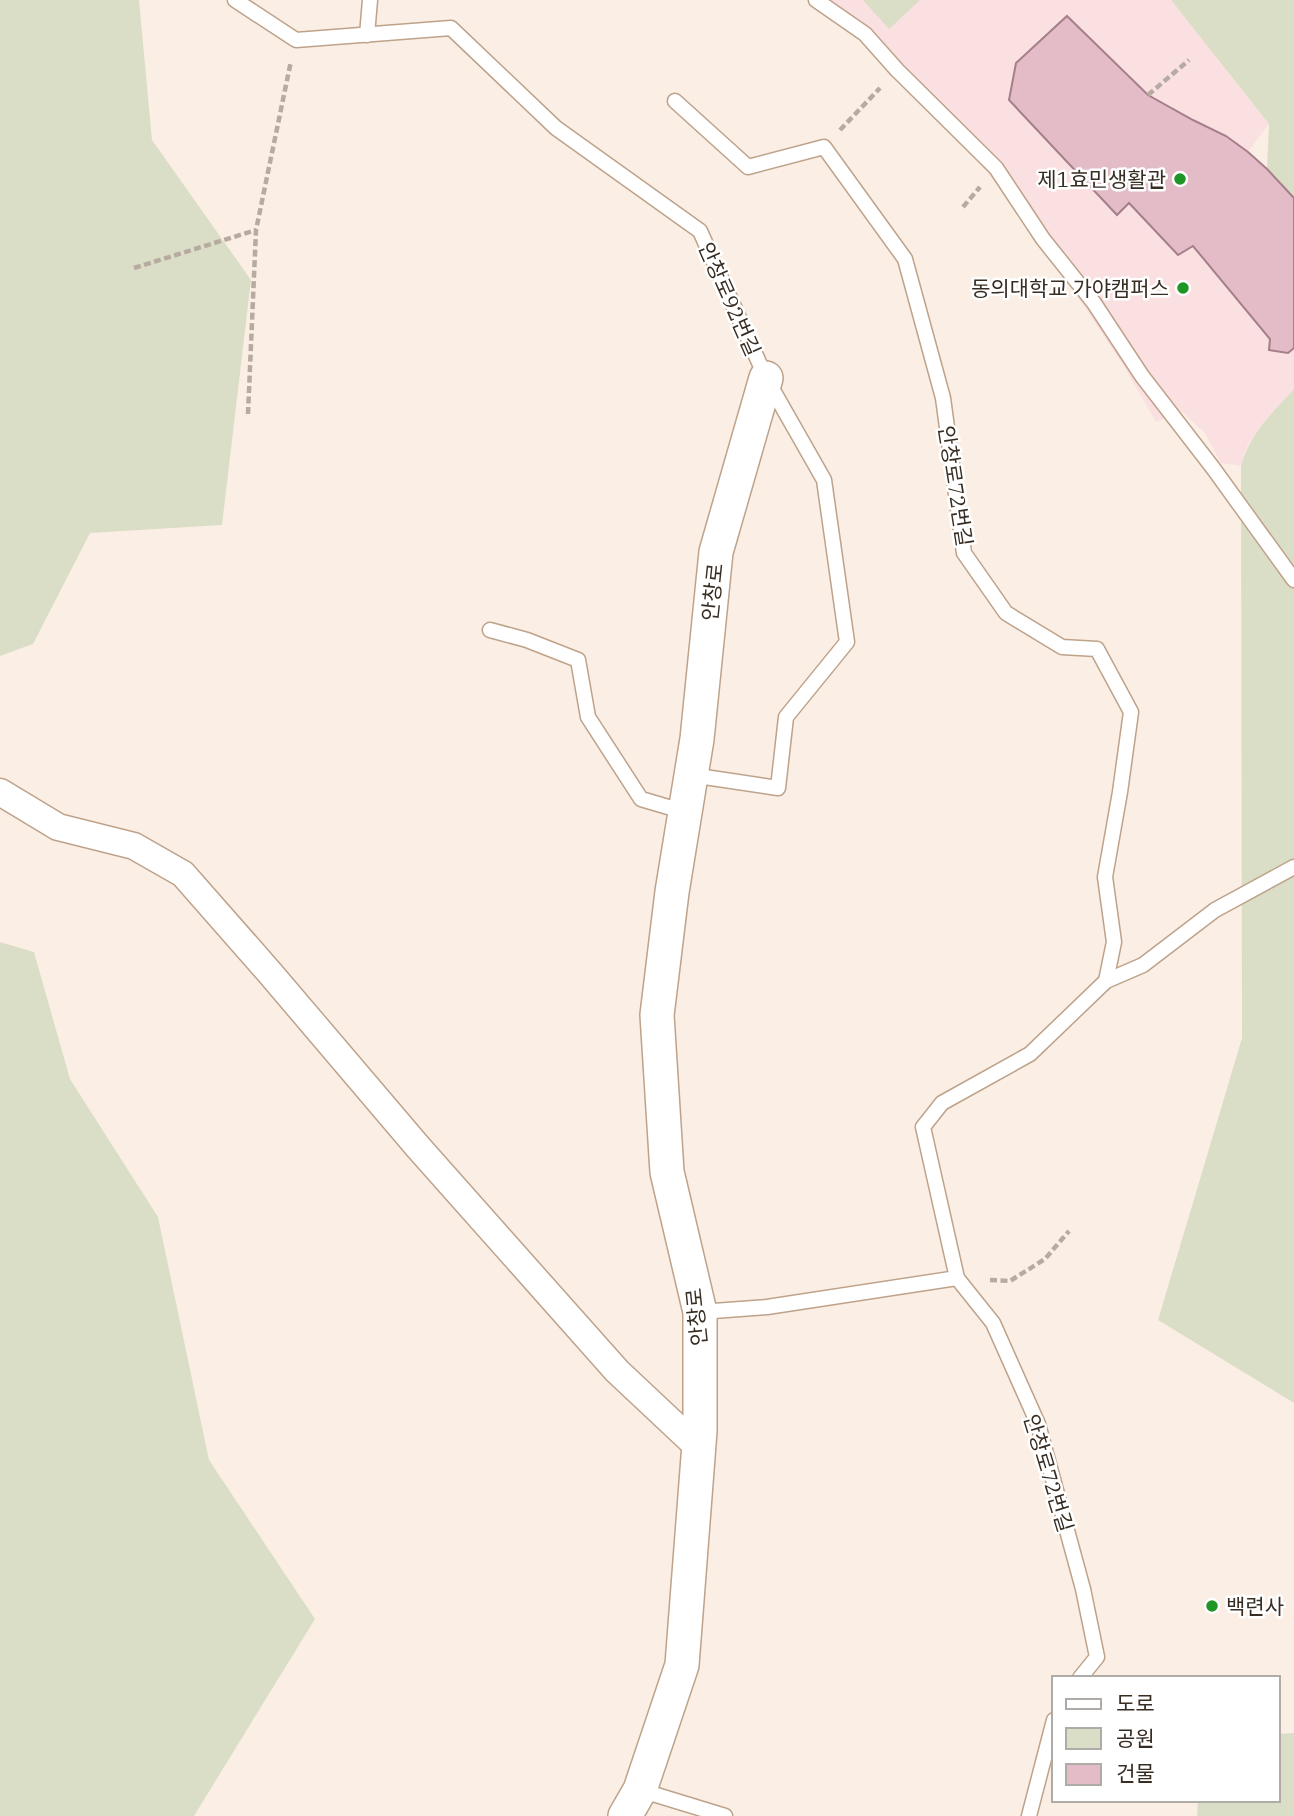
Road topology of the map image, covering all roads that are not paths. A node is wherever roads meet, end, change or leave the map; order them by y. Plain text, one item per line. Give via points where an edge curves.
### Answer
1 (235, 0) edge
2 (370, 0) edge
3 (816, 0) edge
4 (367, 34) junction
5 (675, 101) dead end
6 (765, 378) junction
7 (1294, 580) edge
8 (490, 629) dead end
9 (691, 775) junction
10 (0, 792) edge
11 (685, 812) junction
12 (1294, 867) edge
13 (1106, 981) junction
14 (957, 1278) junction
15 (700, 1312) junction
16 (699, 1448) junction
17 (1082, 1676) edge
18 (1052, 1728) edge
19 (633, 1803) edge
20 (725, 1816) edge
21 (1029, 1816) edge

1 - 4 lane, 안창로92번길 via 296,40
2 - 4 lane
3 - 7 lane via 865,34 996,168 1142,376
4 - 6 lane, 안창로92번길 via 451,28 556,128 700,231
5 - 13 lane, 안창로72번길 via 748,167 824,147 905,259 943,398 964,553 1006,613 1062,647 1097,649 1131,712 1105,877 1114,942
6 - 9 street, 안창로 via 716,552
6 - 9 lane, 안창로92번길 via 824,480 847,642 786,717 778,788
8 - 11 lane via 578,660 588,717 641,799
9 - 11 street, 안창로
10 - 16 street via 58,827 134,846 183,874 617,1371
11 - 15 street, 안창로 via 657,1015 667,1172
12 - 13 lane, 안창로72번길 via 1215,910 1143,965
13 - 14 lane, 안창로72번길 via 1030,1054 942,1103 923,1127
14 - 15 lane via 767,1307
14 - 17 lane, 안창로72번길 via 993,1323 1038,1424 1097,1657
15 - 16 street, 안창로
16 - 19 street, 안창로 via 682,1665
18 - 21 lane
19 - 20 lane

